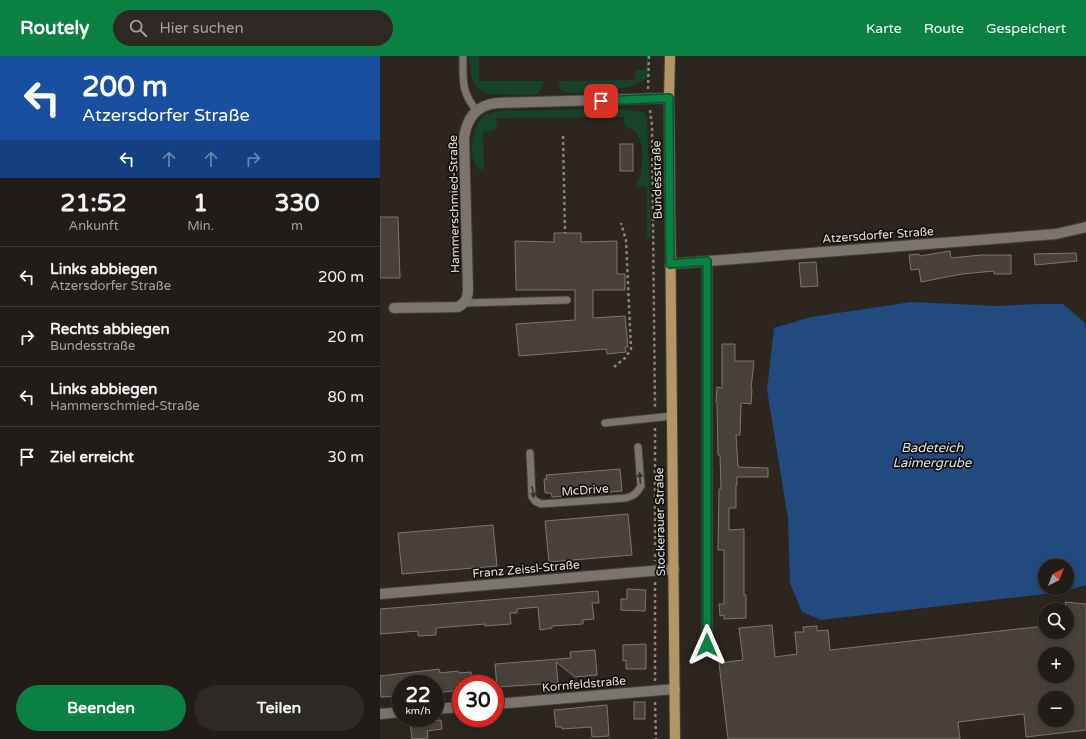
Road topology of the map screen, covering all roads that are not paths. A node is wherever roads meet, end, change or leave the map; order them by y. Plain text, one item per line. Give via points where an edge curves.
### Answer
1 (463, 56) edge
2 (670, 56) edge
3 (669, 98) junction
4 (477, 111) junction
5 (1086, 227) edge
6 (707, 261) junction
7 (670, 264) junction
8 (567, 300) dead end
9 (464, 303) junction
10 (671, 304) joint
11 (394, 308) dead end
12 (672, 416) junction
13 (605, 423) dead end
14 (638, 447) dead end
15 (530, 453) dead end
16 (674, 569) junction
17 (380, 594) edge
18 (707, 645) dead end
19 (675, 689) junction
20 (504, 703) edge
21 (392, 713) edge
22 (380, 714) edge
23 (675, 739) edge

1 - 4 lane via 465,94
2 - 3 main road, Bundesstraße
3 - 4 street via 490,104
3 - 7 main road, Bundesstraße
4 - 9 street, Hammerschmied-Straße via 468,121 464,140 468,289
5 - 6 street, Atzersdorfer Straße via 1056,234
6 - 7 street, Atzersdorfer Straße
6 - 18 street
7 - 10 main road, Bundesstraße
8 - 9 lane
9 - 11 street via 458,307
10 - 12 main road, Stockerauer Straße
12 - 13 lane
12 - 16 main road, Stockerauer Straße
15 -> 14 lane, McDrive via 532,497 541,504 633,496 641,486
16 - 17 street, Franz Zeissl-Straße
16 - 19 main road, Stockerauer Straße
19 - 20 street, Kornfeldstraße
19 - 23 main road, Stockerauer Straße
21 - 22 street

